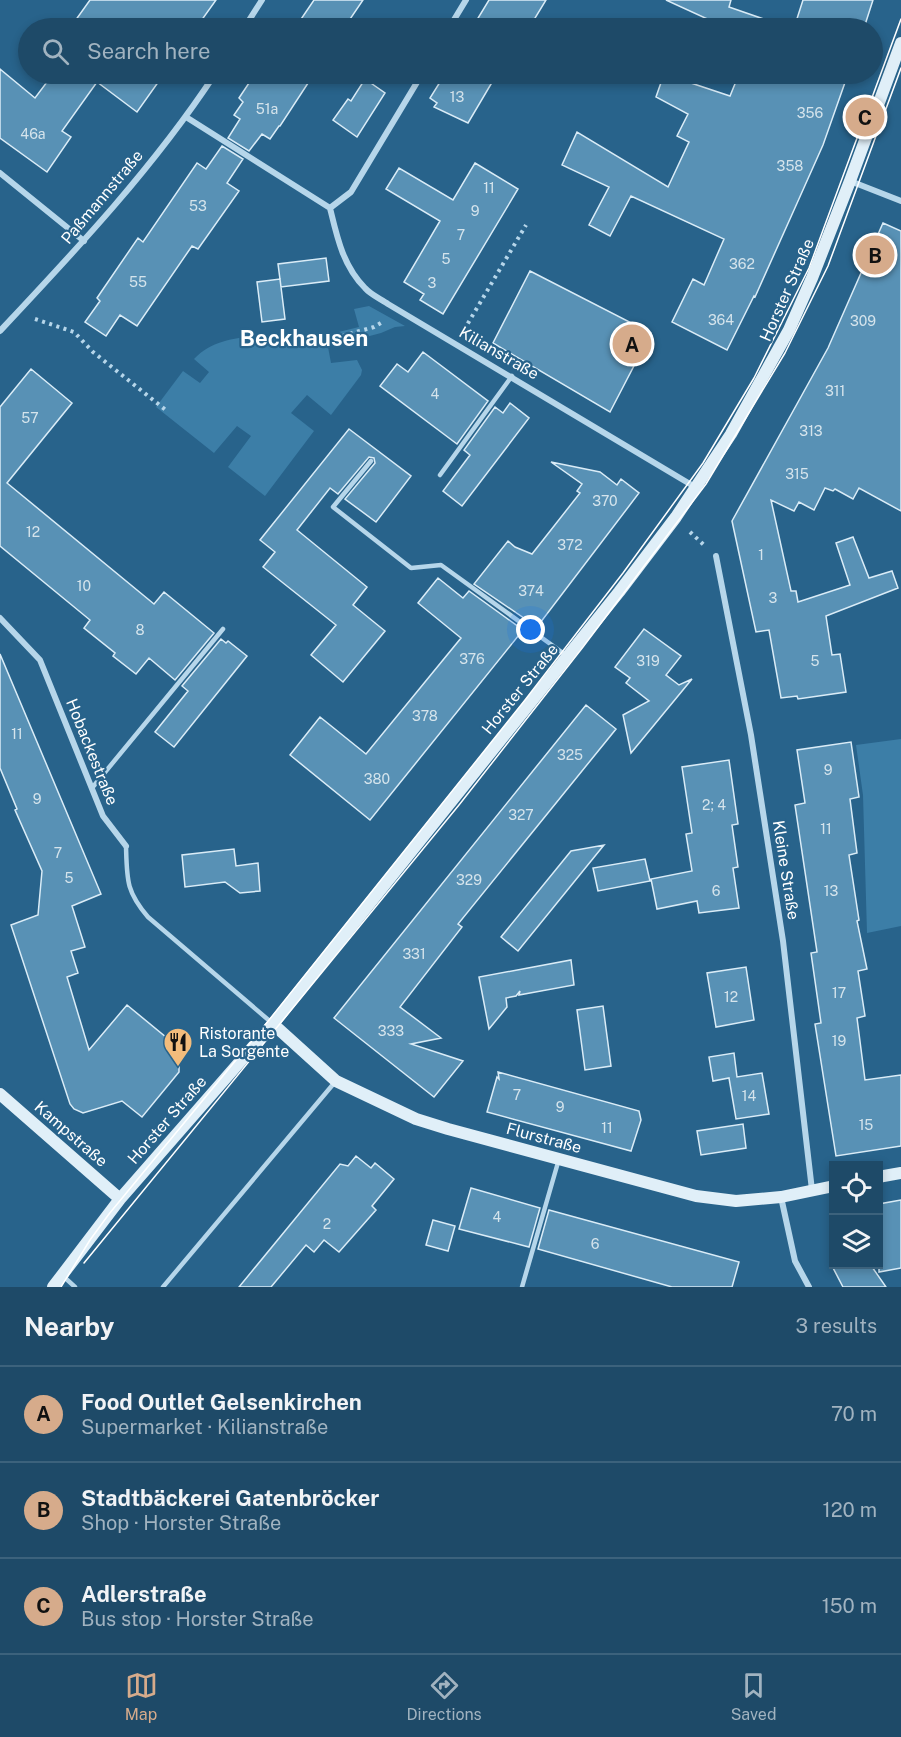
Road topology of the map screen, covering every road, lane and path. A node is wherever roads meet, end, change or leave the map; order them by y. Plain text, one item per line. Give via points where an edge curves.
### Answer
1 (262, 0) edge
2 (466, 0) edge
3 (250, 18) edge
4 (455, 18) edge
5 (901, 43) edge
6 (208, 84) edge
7 (416, 84) edge
8 (186, 117) junction
9 (0, 173) edge
10 (850, 181) junction
11 (901, 201) edge
12 (330, 208) junction
13 (526, 225) dead end
14 (84, 241) junction
15 (400, 312) junction
16 (17, 313) junction
17 (0, 331) edge
18 (321, 342) dead end
19 (456, 344) junction
20 (512, 376) junction
21 (167, 411) dead end
22 (371, 461) dead end
23 (440, 475) dead end
24 (696, 487) junction
25 (676, 517) junction
26 (716, 556) joint
27 (0, 618) edge
28 (223, 629) dead end
29 (567, 657) junction
30 (92, 788) junction
31 (126, 846) joint
32 (273, 1024) junction
33 (336, 1080) junction
34 (0, 1094) edge
35 (559, 1159) junction
36 (901, 1173) edge
37 (883, 1176) edge
38 (829, 1187) edge
39 (812, 1190) junction
40 (781, 1197) junction
41 (120, 1199) junction
42 (63, 1276) junction
43 (53, 1287) edge
44 (75, 1287) edge
45 (163, 1287) edge
46 (522, 1287) edge
47 (809, 1287) edge

1 - 3 street
2 - 4 street
5 - 10 main road, Horster Straße
6 - 8 street, Paßmannstraße
7 - 12 street via 351,192
8 - 12 street
8 - 14 street, Paßmannstraße
9 - 14 street
10 - 11 street
10 - 24 main road, Horster Straße via 789,330 731,434
12 - 15 street, Kilianstraße via 346,263 366,289
13 - 19 path
14 - 16 street, Paßmannstraße
15 - 18 path via 374,327
15 - 19 street, Kilianstraße
16 - 17 street, Paßmannstraße
16 - 21 path via 75,332 93,352
19 - 20 street, Kilianstraße
20 - 23 lane
20 - 24 street, Kilianstraße
22 - 29 lane via 333,507 411,568 441,566
24 - 25 main road, Horster Straße
25 - 26 path
25 - 29 main road, Horster Straße
26 - 39 street, Kleine Straße via 783,941
27 - 30 street, Hobackestraße via 40,660
28 - 30 lane
29 - 32 main road, Horster Straße
30 - 31 street, Hobackestraße via 103,816
31 - 32 lane, Hobackestraße via 127,883 135,902
32 - 33 main road, Flurstraße
32 - 41 main road, Horster Straße
33 - 35 main road, Flurstraße via 416,1119
33 - 45 lane
34 - 41 main road, Kampstraße
35 - 40 main road, Flurstraße via 696,1196 736,1201
35 - 46 lane
36 - 37 main road
38 - 39 main road, Flurstraße
39 - 40 main road, Flurstraße
40 - 47 street via 795,1261
41 - 42 main road, Horster Straße
42 - 43 main road, Horster Straße
42 - 44 lane

